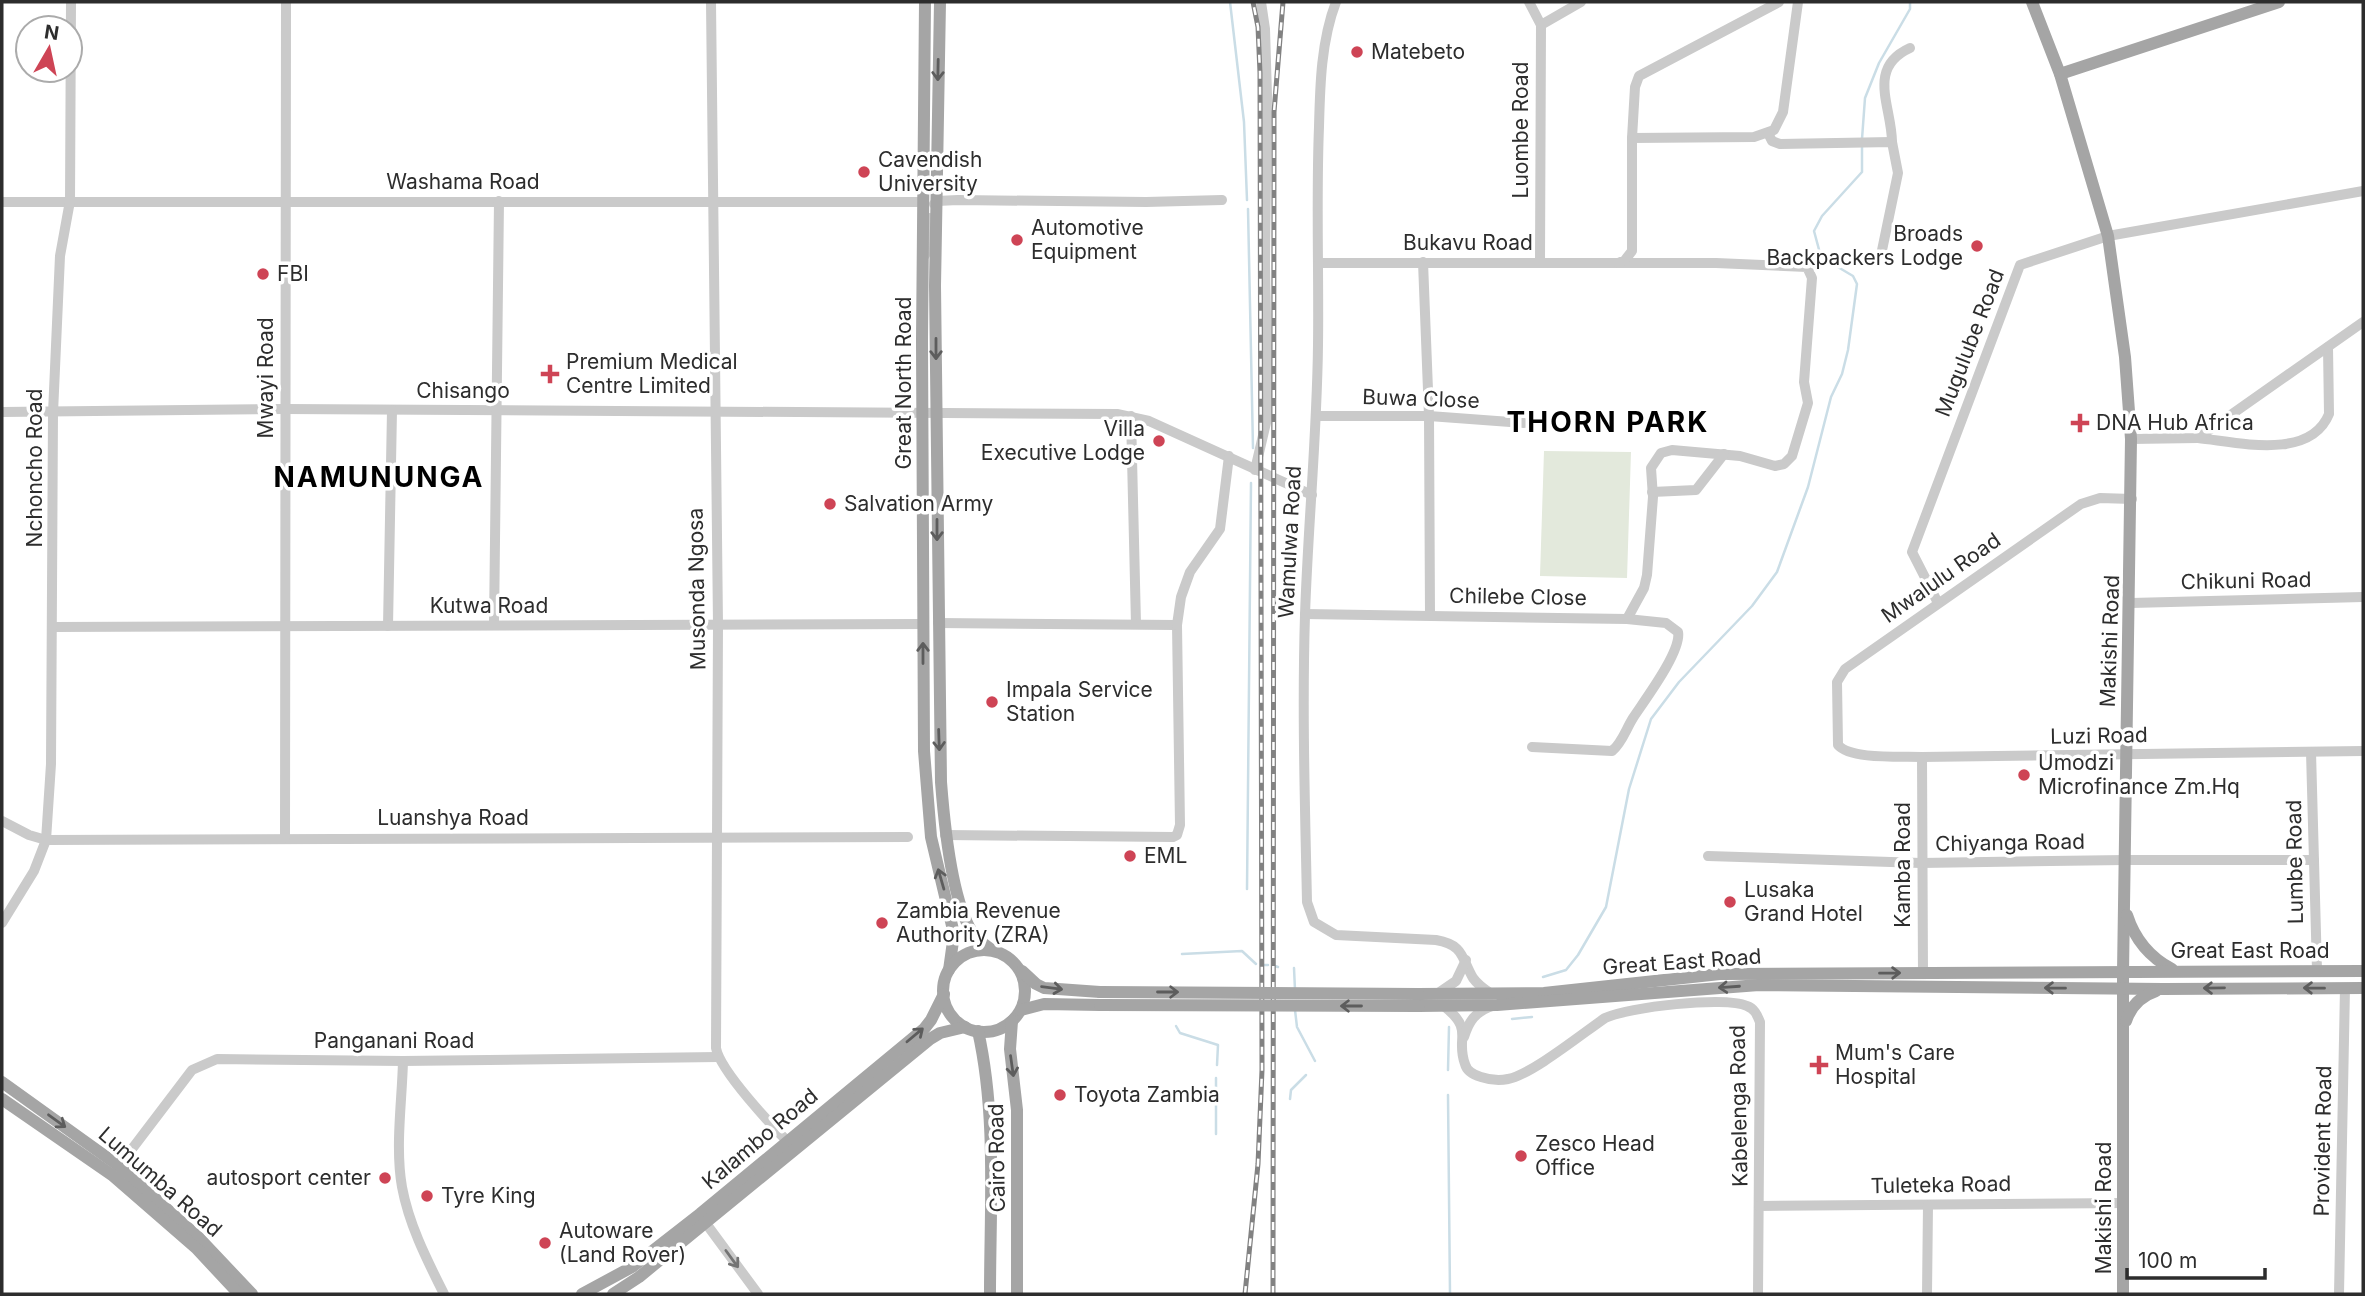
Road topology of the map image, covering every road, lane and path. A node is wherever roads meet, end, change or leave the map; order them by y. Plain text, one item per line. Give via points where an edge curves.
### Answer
1 (71, 2) edge
2 (286, 2) edge
3 (711, 2) edge
4 (925, 2) edge
5 (940, 2) edge
6 (1261, 2) edge
7 (1336, 2) edge
8 (1529, 2) edge
9 (1581, 2) edge
10 (1779, 2) edge
11 (1798, 2) edge
12 (2032, 2) edge
13 (2279, 2) edge
14 (1541, 25) junction
15 (1910, 48) dead end
16 (2060, 74) junction
17 (1768, 133) junction
18 (1632, 138) junction
19 (1892, 142) junction
20 (2363, 191) edge
21 (1222, 200) dead end
22 (70, 201) junction
23 (285, 201) junction
24 (499, 201) junction
25 (930, 201) junction
26 (2, 202) edge
27 (715, 202) junction
28 (2108, 236) junction
29 (1880, 260) dead end
30 (1423, 262) junction
31 (1540, 262) junction
32 (1319, 263) junction
33 (1618, 264) junction
34 (2363, 322) edge
35 (2328, 347) junction
36 (285, 409) junction
37 (392, 410) junction
38 (498, 411) junction
39 (2, 412) edge
40 (53, 413) junction
41 (714, 413) junction
42 (930, 413) junction
43 (1131, 416) junction
44 (1317, 416) junction
45 (1429, 416) junction
46 (1524, 423) dead end
47 (2198, 438) junction
48 (2132, 439) junction
49 (1724, 454) junction
50 (1229, 456) junction
51 (1255, 470) junction
52 (1652, 492) junction
53 (1312, 495) junction
54 (2132, 499) junction
55 (2363, 597) edge
56 (1938, 603) junction
57 (2131, 603) junction
58 (1305, 614) junction
59 (1430, 615) junction
60 (1628, 619) junction
61 (938, 623) junction
62 (923, 624) junction
63 (1136, 624) junction
64 (494, 625) junction
65 (718, 625) junction
66 (1177, 625) junction
67 (285, 626) junction
68 (388, 626) junction
69 (54, 627) junction
70 (1838, 745) joint
71 (1532, 747) dead end
72 (2363, 751) edge
73 (2311, 752) junction
74 (2126, 755) junction
75 (1922, 757) junction
76 (2, 821) edge
77 (945, 835) junction
78 (716, 837) junction
79 (908, 837) dead end
80 (285, 838) junction
81 (46, 840) junction
82 (1708, 856) dead end
83 (2125, 860) junction
84 (2314, 860) junction
85 (1922, 863) junction
86 (2125, 897) junction
87 (2, 923) edge
88 (992, 950) junction
89 (1466, 960) junction
90 (1014, 963) junction
91 (949, 970) junction
92 (2174, 970) junction
93 (2317, 970) junction
94 (2363, 971) edge
95 (2123, 972) junction
96 (1923, 973) junction
97 (2345, 988) junction
98 (2363, 988) edge
99 (2123, 989) junction
100 (2163, 989) junction
101 (944, 994) junction
102 (1437, 994) junction
103 (1100, 998) junction
104 (1418, 1000) junction
105 (1495, 1000) junction
106 (1444, 1006) junction
107 (1021, 1010) junction
108 (1012, 1021) junction
109 (2124, 1028) junction
110 (971, 1029) junction
111 (1463, 1037) junction
112 (718, 1057) junction
113 (403, 1062) junction
114 (2, 1082) edge
115 (2, 1099) edge
116 (791, 1145) junction
117 (116, 1170) junction
118 (2124, 1203) junction
119 (1928, 1205) junction
120 (1759, 1206) junction
121 (703, 1219) junction
122 (989, 1256) junction
123 (1017, 1256) junction
124 (990, 1288) edge
125 (1017, 1288) edge
126 (239, 1294) edge
127 (252, 1294) edge
128 (444, 1294) edge
129 (582, 1294) edge
130 (613, 1294) edge
131 (758, 1294) edge
132 (1758, 1294) edge
133 (1927, 1294) edge
134 (2123, 1294) edge
135 (2339, 1294) edge

1 - 22 street, Nchoncho Road
2 - 23 street, Mwayi Road
3 - 27 street, Musonda Ngosa
4 - 25 main road, Great North Road
5 -> 25 main road, Great North Road
6 - 51 street via 1267,95 1268,414
7 - 32 street, Wamulwa Road via 1320,90
8 - 14 street, Luombe Road
9 - 14 street
10 - 18 street via 1639,76 1634,87
11 - 17 street via 1783,112 1778,126
12 - 16 main road, Makishi Road
13 - 16 main road
14 - 31 street, Luombe Road
15 - 19 street via 1891,61 1885,79 1883,93
16 - 28 main road, Makishi Road
17 - 18 street
17 - 19 street via 1780,144
18 - 33 street via 1632,251
19 - 29 street via 1898,173
20 - 28 street, Mugulube Road
21 - 25 street, Washama Road
22 - 23 street, Washama Road
22 - 26 street, Washama Road
22 - 40 street, Nchoncho Road via 60,256
23 - 24 street, Washama Road
23 - 36 street, Mwayi Road
24 - 27 street, Washama Road
24 - 38 street
25 - 27 street, Washama Road
25 -> 42 main road, Great North Road
25 - 42 main road, Great North Road via 923,259
27 - 41 street, Musonda Ngosa
28 - 48 main road, Makishi Road
28 - 56 street, Mugulube Road via 2022,263 2019,268 1912,552
30 - 31 street, Bukavu Road
30 - 32 street, Bukavu Road
30 - 45 street
31 - 33 street, Bukavu Road
32 - 44 street, Wamulwa Road
33 - 49 street, Bukavu Road via 1807,267 1812,278 1804,382 1808,403 1792,457 1775,466
34 - 35 street
35 - 47 street
35 - 47 street via 2329,414 2312,434 2276,446
36 - 37 street, Chisango
36 - 40 street, Chisango
36 - 67 street, Mwayi Road
37 - 38 street, Chisango
37 - 68 street
38 - 41 street, Chisango
38 - 64 street
39 - 40 street, Chisango
40 - 69 street, Nchoncho Road
41 - 42 street, Chisango
41 - 65 street, Musonda Ngosa
42 - 43 street, Chisango
42 -> 61 main road, Great North Road
42 - 62 main road, Great North Road
43 - 50 street, Chisango
43 - 63 street
44 - 45 street, Buwa Close
44 - 53 street, Wamulwa Road
45 - 46 street, Buwa Close
45 - 59 street
47 - 48 street
48 - 54 main road, Makishi Road
49 - 52 street via 1696,490
49 - 52 street via 1661,453 1651,468
50 - 51 street, Chisango
50 - 66 street via 1220,529 1190,572
51 - 53 street, Chisango
52 - 60 street via 1646,582
53 - 58 street, Wamulwa Road
54 - 56 street, Mwalulu Road via 2100,498 2081,504
54 - 57 main road, Makishi Road
55 - 57 street, Chikuni Road
56 - 70 street, Mwalulu Road via 1841,673 1837,682
57 - 74 main road, Makishi Road
58 - 59 street, Chilebe Close
58 - 89 street, Wamulwa Road via 1307,902 1314,922 1336,935 1436,940 1454,946
59 - 60 street, Chilebe Close
60 - 71 street, Chilebe Close via 1666,623 1678,632 1677,645 1618,746 1612,751
61 - 63 street
61 -> 77 main road, Great North Road
62 - 65 street, Kutwa Road
91 -> 62 main road, Great North Road via 954,934 925,788
63 - 66 street
64 - 65 street, Kutwa Road
64 - 68 street, Kutwa Road
65 - 78 street, Musonda Ngosa
66 - 77 street via 1177,835
67 - 68 street, Kutwa Road
67 - 69 street, Kutwa Road
67 - 80 street, Mwayi Road
69 - 81 street, Nchoncho Road
70 - 75 street, Luzi Road via 1852,754
72 - 73 street, Luzi Road
73 - 74 street, Luzi Road
73 - 84 street, Lumbe Road
74 - 75 street, Luzi Road
74 - 83 main road, Makishi Road
75 - 85 street, Kamba Road
76 - 81 street, Luanshya Road
77 - 88 main road, Great North Road via 963,910 972,931
78 - 79 street, Luanshya Road
78 - 80 street, Luanshya Road
78 - 112 street, Musonda Ngosa
80 - 81 street, Luanshya Road
81 - 87 street, Nchoncho Road via 34,871
82 - 85 street, Chiyanga Road
83 - 84 street, Chiyanga Road
83 - 85 street, Chiyanga Road
83 - 86 main road, Makishi Road
84 - 93 street, Lumbe Road
85 - 96 street, Kamba Road
86 - 92 main road via 2139,942
86 - 95 main road, Makishi Road
88 - 90 main road
88 - 91 main road via 967,954
89 - 102 street via 1456,981
89 - 105 street, Wamulwa Road via 1475,981
90 -> 103 main road, Great East Road via 1039,986
90 - 107 main road via 1025,985
91 - 101 main road
92 - 93 main road, Great East Road
92 - 95 main road, Great East Road
93 - 94 main road, Great East Road
95 - 96 main road, Great East Road
95 - 99 main road, Makishi Road
105 -> 96 main road, Great East Road via 1720,974
97 - 98 main road, Great East Road
97 -> 100 main road, Great East Road
97 - 135 street, Provident Road
99 - 100 main road, Great East Road
99 -> 105 main road, Great East Road via 1759,985
99 - 109 main road, Makishi Road
100 - 109 main road via 2141,998
101 - 110 main road via 954,1019
116 -> 101 main road, Kalambo Road via 924,1029
102 - 104 main road, Great East Road
102 - 105 main road, Great East Road
103 - 104 main road, Great East Road, bridge
103 - 107 main road, Great East Road
104 - 106 main road, Great East Road
105 - 106 main road, Great East Road
105 - 111 street via 1469,1021
106 - 111 street, Kabelenga Road via 1459,1021
107 - 108 main road
108 - 110 main road via 996,1030
108 -> 123 main road, Cairo Road
109 - 118 main road, Makishi Road
110 - 116 main road, Kalambo Road via 930,1039
110 - 122 main road, Cairo Road via 985,1061 990,1100
111 - 120 street, Kabelenga Road via 1467,1069 1491,1080 1509,1079 1526,1073 1618,1012 1662,1005 1748,1006 1760,1022
112 - 113 street, Panganani Road
112 - 116 street
113 - 117 street, Panganani Road via 208,1062 192,1070
113 - 128 street via 402,1186 414,1229
114 -> 117 main road, Lumumba Road
115 - 117 main road, Lumumba Road
116 - 121 main road, Kalambo Road
117 - 126 main road, Lumumba Road
117 - 127 main road, Lumumba Road via 198,1237
118 - 119 street, Tuleteka Road
118 - 134 main road, Makishi Road
119 - 120 street, Tuleteka Road
119 - 133 street
120 - 132 street, Kabelenga Road
121 - 129 main road, Kalambo Road
121 - 130 main road, Kalambo Road via 639,1277
121 -> 131 street
122 - 123 main road via 1005,1263
122 - 124 main road, Cairo Road
123 - 125 main road, Cairo Road
124 - 125 main road via 1000,1274 1011,1276

